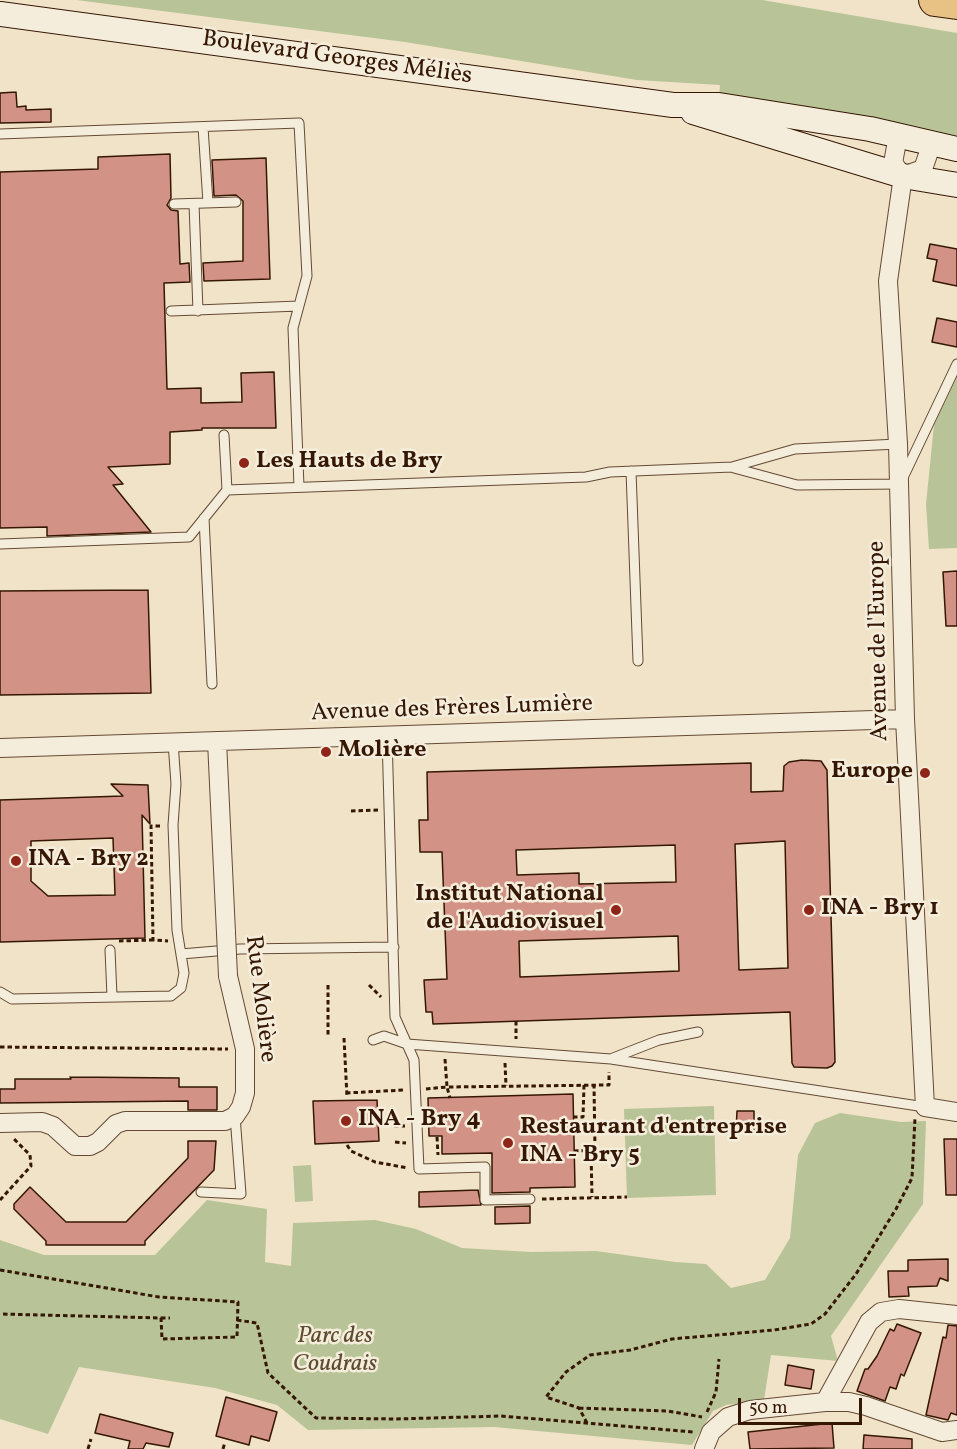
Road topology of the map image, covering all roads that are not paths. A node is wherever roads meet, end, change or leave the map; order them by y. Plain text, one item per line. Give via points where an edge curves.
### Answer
1 (935, 0) edge
2 (957, 3) edge
3 (0, 14) edge
4 (673, 105) junction
5 (203, 127) junction
6 (0, 134) edge
7 (898, 136) junction
8 (932, 143) junction
9 (957, 149) edge
10 (903, 176) junction
11 (957, 185) edge
12 (236, 202) dead end
13 (208, 203) junction
14 (174, 204) dead end
15 (194, 204) junction
16 (299, 306) junction
17 (171, 311) dead end
18 (198, 311) junction
19 (957, 364) edge
20 (224, 435) dead end
21 (898, 444) junction
22 (732, 467) junction
23 (631, 471) junction
24 (900, 484) junction
25 (298, 487) junction
26 (227, 490) junction
27 (204, 518) junction
28 (0, 544) edge
29 (638, 661) dead end
30 (212, 684) dead end
31 (905, 719) junction
32 (387, 736) junction
33 (217, 741) junction
34 (172, 742) junction
35 (0, 748) edge
36 (394, 947) junction
37 (110, 950) road end
38 (181, 954) junction
39 (0, 992) edge
40 (112, 996) junction
41 (698, 1032) dead end
42 (373, 1040) dead end
43 (406, 1044) junction
44 (610, 1063) junction
45 (925, 1107) junction
46 (957, 1112) edge
47 (235, 1116) junction
48 (4, 1128) edge
49 (201, 1192) dead end
50 (530, 1200) road end
51 (957, 1315) edge
52 (825, 1401) junction
53 (957, 1430) edge
54 (707, 1441) edge

1 - 2 highway
3 - 4 main road, Boulevard Georges Méliès
4 - 7 main road, Boulevard Georges Méliès via 719,105
4 - 10 main road, Boulevard Georges Méliès
5 - 6 lane
5 - 13 lane
5 - 16 lane via 298,123 307,276
7 - 8 main road, Boulevard Georges Méliès
7 - 10 street via 893,163
8 - 9 main road, Boulevard Georges Méliès
8 - 10 street via 923,169
10 - 11 main road, Boulevard Georges Méliès
10 - 21 street, Avenue de l'Europe via 888,281
12 - 13 lane
13 - 15 lane
14 - 15 lane
15 - 18 lane
16 - 18 lane
16 - 25 lane via 293,328
17 - 18 lane
19 - 24 lane
20 - 26 lane
21 - 22 lane via 795,449
21 - 24 street, Avenue de l'Europe
22 - 23 lane
22 - 24 lane via 797,485
23 - 25 lane via 586,477
23 - 29 lane
24 - 31 street, Avenue de l'Europe
25 - 26 lane
26 - 27 lane
27 - 28 lane via 189,537
27 - 30 lane
31 - 32 street, Avenue des Frères Lumière
31 - 45 street, Avenue de l'Europe
32 - 33 street, Avenue des Frères Lumière
32 - 36 lane
33 - 34 street, Avenue des Frères Lumière
33 - 47 street, Rue Molière, bridge via 228,976 245,1049 244,1092
34 - 35 street, Avenue des Frères Lumière
34 - 38 lane
36 - 38 lane via 240,949
36 - 43 lane via 395,1017
37 - 40 lane
38 - 40 lane via 184,982 171,996
39 - 40 lane via 12,999
41 - 44 lane via 659,1040
42 - 43 lane via 384,1036
43 - 44 lane
43 - 50 lane via 414,1060 419,1089 419,1169 485,1167 485,1200
44 - 45 lane
45 - 46 street
47 - 48 street via 225,1121 125,1121 90,1146 75,1146 53,1126 42,1122
47 - 49 lane via 241,1194
51 - 52 street via 899,1309 881,1312 869,1322
52 - 53 street via 866,1406 942,1432
52 - 54 street via 750,1410 728,1417

